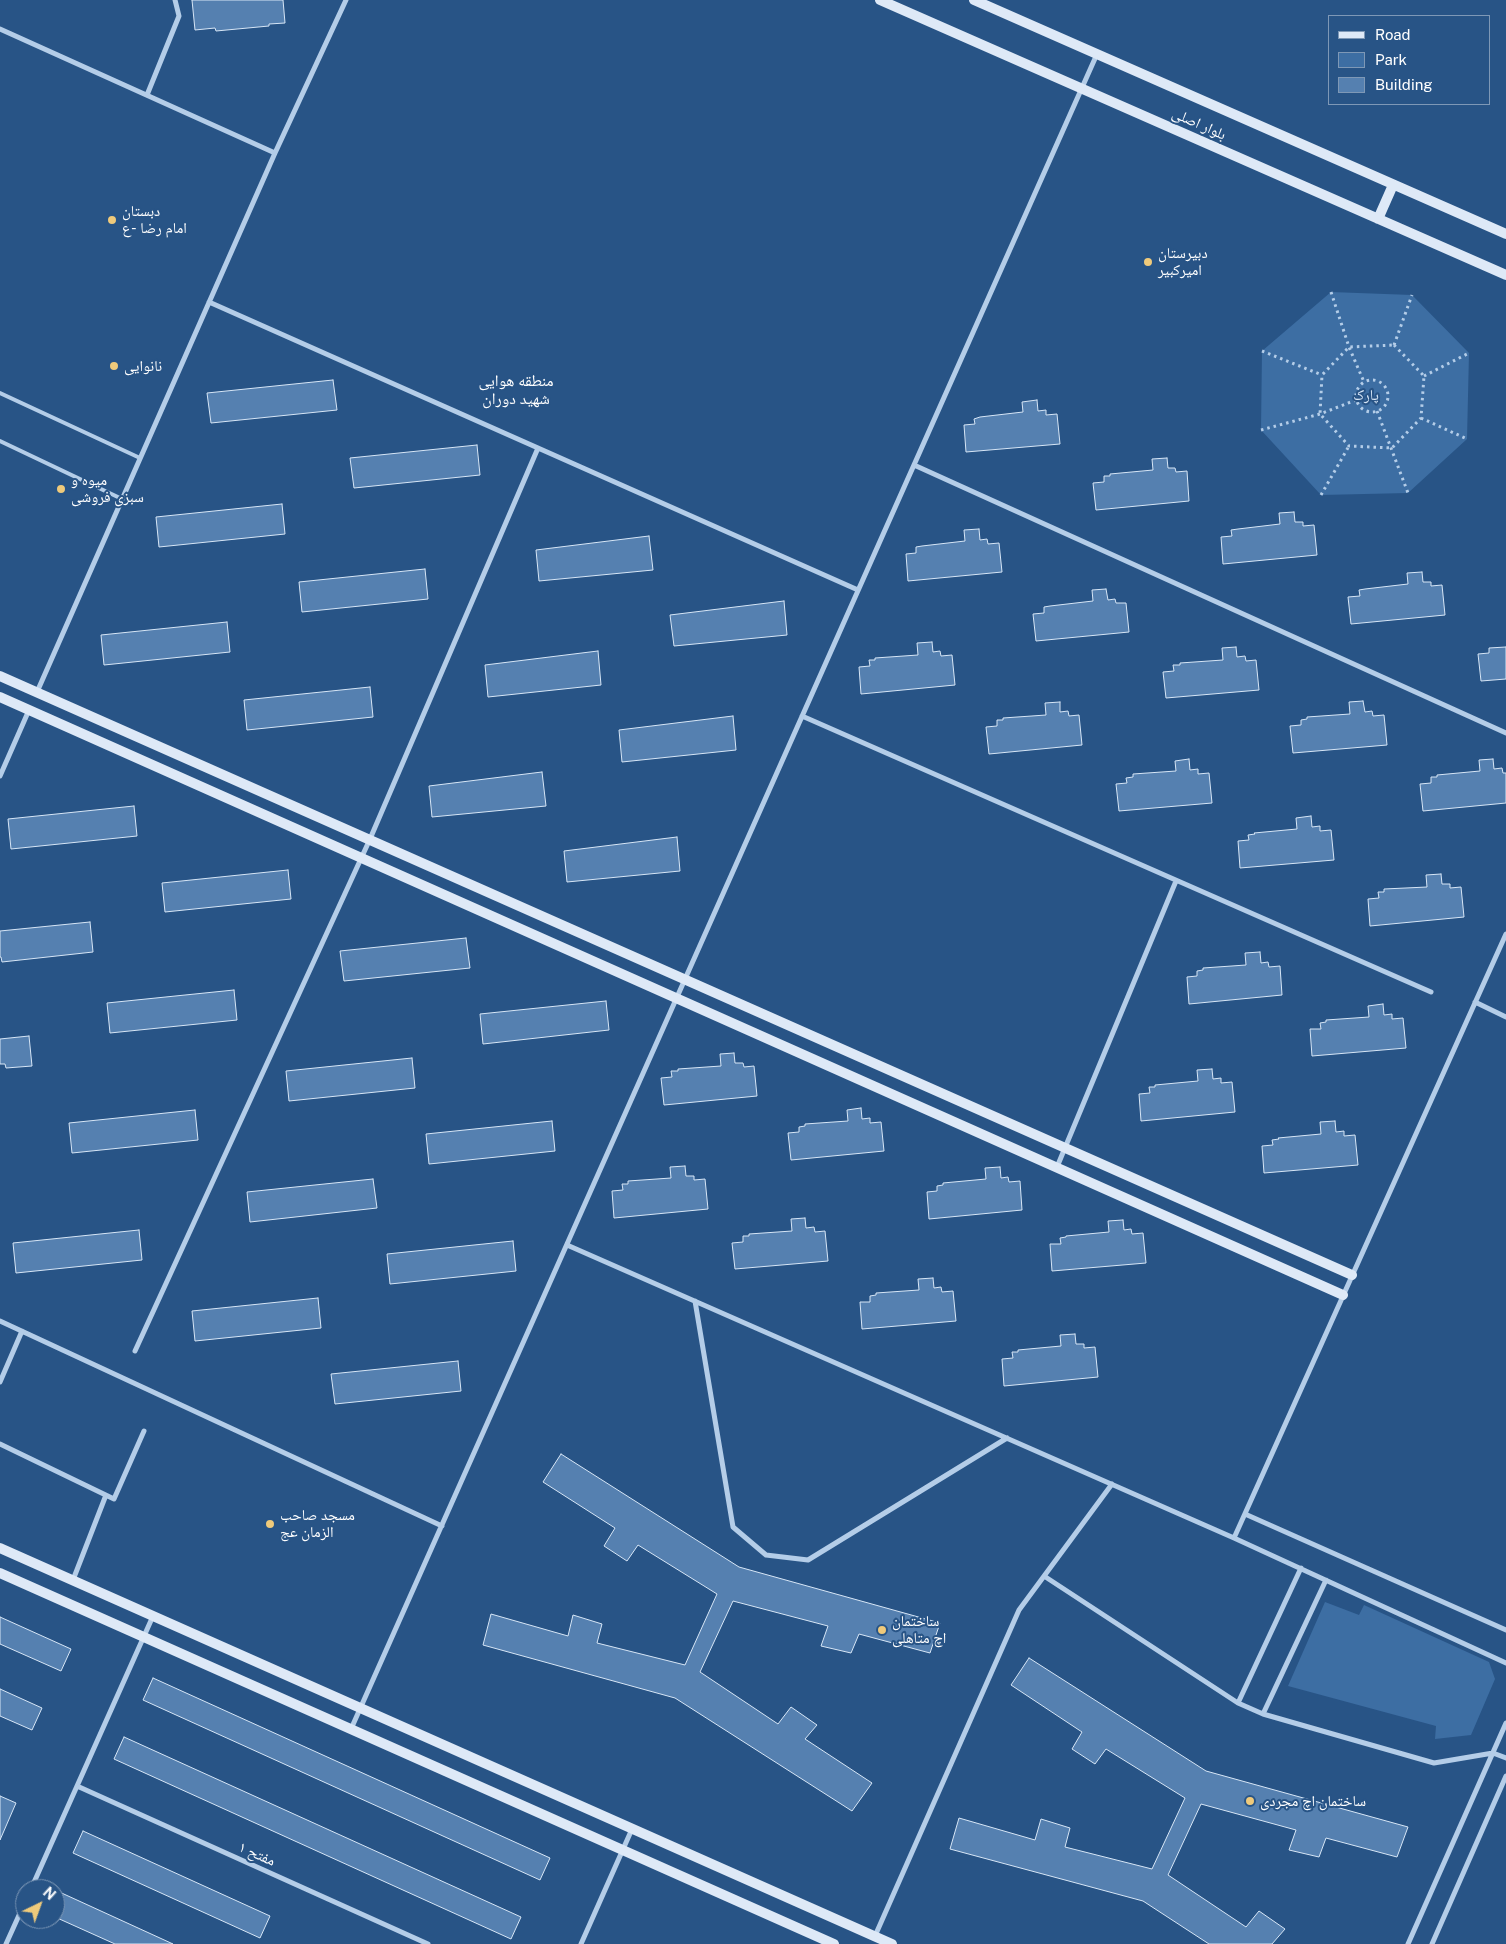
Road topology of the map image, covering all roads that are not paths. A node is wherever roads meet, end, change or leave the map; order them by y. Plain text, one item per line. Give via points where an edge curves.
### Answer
1 (175, 0) edge
2 (346, 0) edge
3 (880, 0) edge
4 (974, 0) edge
5 (0, 29) edge
6 (1097, 54) junction
7 (1082, 88) junction
8 (147, 95) junction
9 (275, 153) junction
10 (1393, 185) junction
11 (1378, 219) junction
12 (1506, 234) edge
13 (1506, 275) edge
14 (210, 302) junction
15 (0, 393) edge
16 (0, 441) edge
17 (538, 448) junction
18 (140, 458) junction
19 (914, 465) junction
20 (122, 499) junction
21 (858, 590) junction
22 (0, 676) edge
23 (37, 692) junction
24 (0, 697) edge
25 (29, 710) junction
26 (802, 716) junction
27 (1506, 733) edge
28 (0, 776) edge
29 (370, 839) junction
30 (362, 858) junction
31 (1176, 881) junction
32 (1506, 934) edge
33 (685, 980) junction
34 (1431, 992) dead end
35 (677, 998) junction
36 (1475, 1002) junction
37 (1506, 1017) edge
38 (1064, 1147) junction
39 (1057, 1167) junction
40 (567, 1244) junction
41 (1352, 1275) junction
42 (1343, 1295) junction
43 (695, 1301) junction
44 (0, 1321) edge
45 (22, 1332) junction
46 (135, 1351) dead end
47 (0, 1382) edge
48 (144, 1431) dead end
49 (1006, 1438) junction
50 (0, 1444) edge
51 (1112, 1484) junction
52 (106, 1495) junction
53 (1245, 1514) junction
54 (442, 1526) junction
55 (1234, 1538) junction
56 (0, 1548) edge
57 (1301, 1568) junction
58 (0, 1573) edge
59 (1044, 1576) junction
60 (73, 1580) junction
61 (1326, 1580) junction
62 (153, 1616) junction
63 (1506, 1630) edge
64 (144, 1637) junction
65 (1506, 1663) edge
66 (1238, 1703) junction
67 (360, 1709) junction
68 (1263, 1714) junction
69 (1506, 1723) edge
70 (352, 1729) junction
71 (1493, 1753) junction
72 (1506, 1758) edge
73 (1506, 1776) edge
74 (77, 1786) junction
75 (632, 1829) junction
76 (622, 1850) junction
77 (35, 1879) edge
78 (15, 1924) edge
79 (875, 1936) junction
80 (6, 1944) edge
81 (428, 1944) edge
82 (581, 1944) edge
83 (834, 1944) edge
84 (892, 1944) edge
85 (1408, 1944) edge
86 (1432, 1944) edge

1 - 8 street via 179,16
2 - 9 street
3 - 7 street, بلوار اصلی
4 - 6 street, بلوار اصلی
5 - 8 street
6 - 7 street
6 - 10 street, بلوار اصلی
7 - 11 street, بلوار اصلی
7 - 19 street
8 - 9 street
9 - 14 street
10 - 11 street
10 - 12 street, بلوار اصلی
11 - 13 street, بلوار اصلی
14 - 17 street
14 - 18 street
15 - 18 lane
16 - 20 lane
17 - 21 street
17 - 29 street
18 - 20 street
19 - 21 street
19 - 27 street
20 - 23 street
21 - 26 street
22 - 23 street
23 - 25 street
23 - 29 street
24 - 25 street
25 - 28 street
25 - 30 street
26 - 31 street
26 - 33 street
29 - 30 street
29 - 33 street
30 - 35 street
30 - 46 street
31 - 34 street
31 - 38 street
32 - 36 street
33 - 35 street
33 - 38 street
35 - 39 street
35 - 40 street
36 - 37 street
36 - 41 street
38 - 39 street
38 - 41 street
39 - 42 street
40 - 43 street
40 - 54 street
41 - 42 street
42 - 53 street
43 - 49 street
43 - 49 street via 733,1527 766,1555 808,1560
44 - 45 street
45 - 47 street
45 - 54 street
48 - 52 street via 114,1499
49 - 51 street
50 - 52 street
51 - 55 street
51 - 59 street
52 - 60 street
53 - 55 street
53 - 63 street
54 - 67 street
55 - 57 street
56 - 60 street
57 - 61 street
57 - 66 street
58 - 64 street
59 - 66 street
59 - 79 street via 1019,1610
60 - 62 street
61 - 65 street
61 - 68 street
62 - 64 street
62 - 67 street
64 - 70 street
64 - 74 street
66 - 68 street
67 - 70 street
67 - 75 street
68 - 71 street via 1434,1763
69 - 71 street
70 - 76 street
71 - 72 street
71 - 85 street
73 - 86 street
74 - 77 street
74 - 81 street, مفتح ۱
75 - 76 street
75 - 79 street
76 - 82 street
76 - 83 street
78 - 80 street
79 - 84 street

